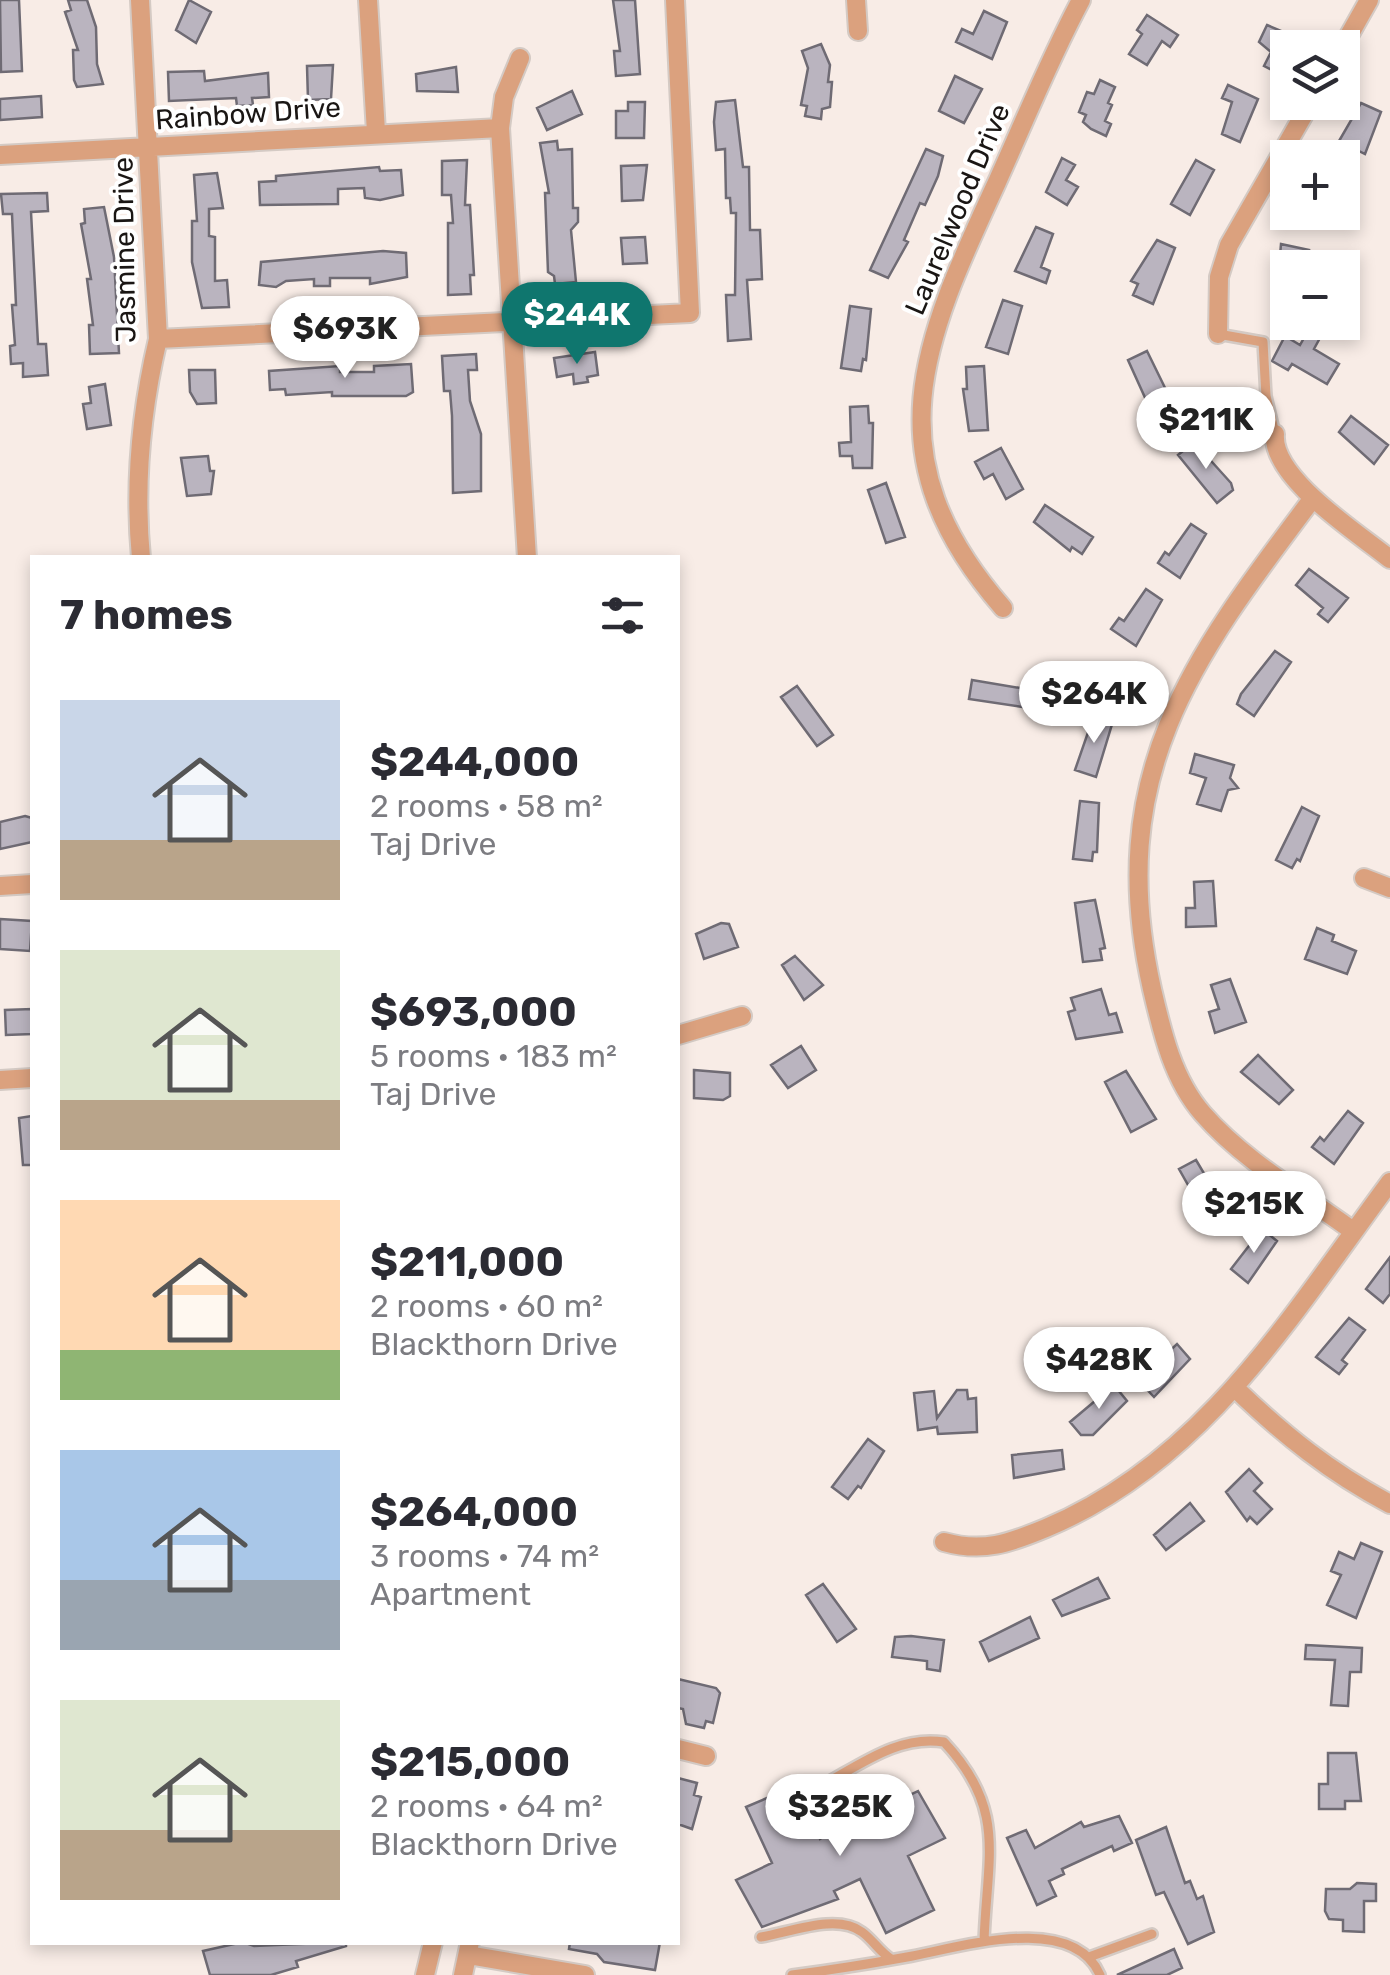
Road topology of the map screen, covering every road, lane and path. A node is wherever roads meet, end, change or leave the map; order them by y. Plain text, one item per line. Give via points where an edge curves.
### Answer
1 (140, 0) edge
2 (368, 0) edge
3 (674, 0) edge
4 (856, 0) edge
5 (1081, 0) edge
6 (1370, 0) edge
7 (1352, 30) edge
8 (858, 32) dead end
9 (520, 58) dead end
10 (1301, 120) edge
11 (500, 128) junction
12 (376, 132) junction
13 (150, 147) junction
14 (0, 155) edge
15 (515, 322) junction
16 (1218, 334) joint
17 (158, 339) junction
18 (1275, 434) joint
19 (1313, 498) junction
20 (140, 555) edge
21 (527, 555) edge
22 (1390, 559) edge
23 (1003, 608) dead end
24 (1364, 878) dead end
25 (30, 884) edge
26 (0, 886) edge
27 (1390, 888) edge
28 (742, 1016) dead end
29 (680, 1034) edge
30 (30, 1078) edge
31 (0, 1080) edge
32 (1390, 1182) edge
33 (1353, 1231) junction
34 (1236, 1389) junction
35 (1390, 1504) edge
36 (944, 1542) dead end
37 (680, 1749) edge
38 (706, 1756) dead end
39 (828, 1782) dead end
40 (1152, 1934) dead end
41 (761, 1937) dead end
42 (984, 1941) junction
43 (431, 1945) edge
44 (469, 1949) edge
45 (1089, 1957) junction
46 (891, 1959) junction
47 (425, 1975) edge
48 (463, 1975) edge
49 (585, 1975) edge
50 (792, 1975) edge
51 (1100, 1975) edge

1 - 13 street, Jasmine Drive
2 - 12 street
3 - 15 street via 690,313
4 - 8 street
5 - 23 street, Laurelwood Drive via 950,283 924,375 921,420 929,482 973,574
6 - 7 street
9 - 11 street
10 - 16 street via 1229,245 1219,278
11 - 12 street, Rainbow Drive
11 - 15 street
12 - 13 street, Rainbow Drive
13 - 14 street, Rainbow Drive
13 - 17 street, Jasmine Drive
15 - 17 street
15 - 21 street
16 - 18 lane via 1263,342
17 - 20 street, Jasmine Drive via 140,459
18 - 19 street via 1274,448
19 - 22 street
19 - 33 street via 1171,715 1142,806 1136,890 1161,1029 1179,1077 1203,1114
24 - 27 street
25 - 26 street
28 - 29 street
30 - 31 street
32 - 33 street
33 - 34 street
34 - 35 street via 1293,1444
34 - 36 street via 1136,1481 1074,1516 999,1546
37 - 38 street
39 - 42 lane via 888,1749 924,1738 944,1742 980,1788 989,1814
40 - 45 lane
41 - 46 lane via 844,1922
42 - 45 lane via 1036,1939
42 - 46 lane
43 - 47 street
44 - 48 street
44 - 49 street
45 - 51 lane
46 - 50 lane

